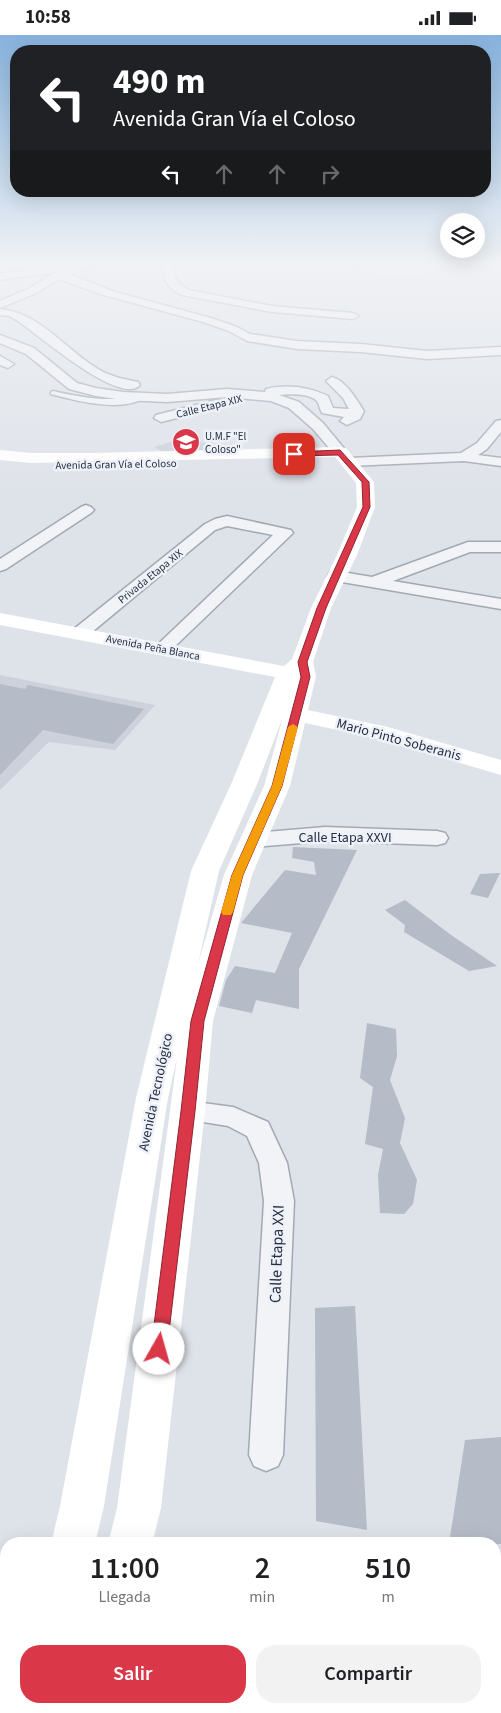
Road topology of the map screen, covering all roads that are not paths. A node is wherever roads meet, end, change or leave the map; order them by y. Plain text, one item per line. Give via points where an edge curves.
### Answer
1 (11, 343) edge
2 (58, 343) edge
3 (286, 343) edge
4 (344, 343) edge
5 (297, 345) junction
6 (361, 348) junction
7 (501, 351) edge
8 (285, 357) dead end
9 (332, 381) dead end
10 (141, 391) junction
11 (53, 393) dead end
12 (258, 394) junction
13 (357, 411) junction
14 (161, 418) dead end
15 (347, 421) dead end
16 (501, 424) edge
17 (0, 455) edge
18 (345, 457) junction
19 (464, 457) junction
20 (501, 462) edge
21 (0, 463) edge
22 (86, 510) dead end
23 (501, 547) edge
24 (0, 566) edge
25 (336, 576) junction
26 (374, 582) junction
27 (501, 604) edge
28 (0, 619) edge
29 (0, 631) edge
30 (80, 633) junction
31 (163, 648) junction
32 (296, 683) junction
33 (501, 768) edge
34 (437, 837) dead end
35 (253, 840) junction
36 (188, 1111) junction
37 (266, 1455) dead end
38 (75, 1537) edge
39 (132, 1537) edge

1 - 10 street via 30,351 73,386 96,392
2 - 10 street via 86,367
3 - 5 street
4 - 6 street
5 - 6 street
5 - 8 street
6 - 7 street via 427,355
9 - 13 street via 348,396
10 - 11 lane via 129,402 86,401
10 - 12 street via 166,398
12 - 13 street via 302,391 323,399 327,410 334,413
12 - 14 street, Calle Etapa XIX
12 - 18 street via 294,405
13 - 15 street
16 - 19 street via 482,446
17 - 18 main road, Avenida Gran Vía el Coloso via 32,458
18 - 19 street, Avenida Gran Vía el Coloso
18 - 21 main road, Avenida Gran Vía el Coloso via 300,461 27,466
18 - 25 main road, Avenida Tecnológico via 365,482 366,507
19 - 20 street, Avenida Gran Vía el Coloso
22 - 24 street
23 - 26 street via 468,547
25 - 26 street
25 - 32 main road, Avenida Tecnológico via 321,608
26 - 27 street
28 - 30 main road, Avenida Peña Blanca
29 - 32 main road, Avenida Peña Blanca
30 - 31 main road, Avenida Peña Blanca
30 - 31 street, Privada Etapa XIX via 220,522 285,533
31 - 32 main road, Avenida Peña Blanca
32 - 33 main road, Mario Pinto Soberanis via 380,732
32 - 35 main road, Avenida Tecnológico via 277,786
32 - 38 main road, Avenida Tecnológico via 245,782 205,871 152,1098
34 - 35 street, Calle Etapa XXVI via 325,834
35 - 36 main road, Avenida Tecnológico via 238,875 197,1021
36 - 37 street, Calle Etapa XXI via 233,1117 258,1129 273,1163 279,1201
36 - 39 main road, Avenida Tecnológico via 139,1508

